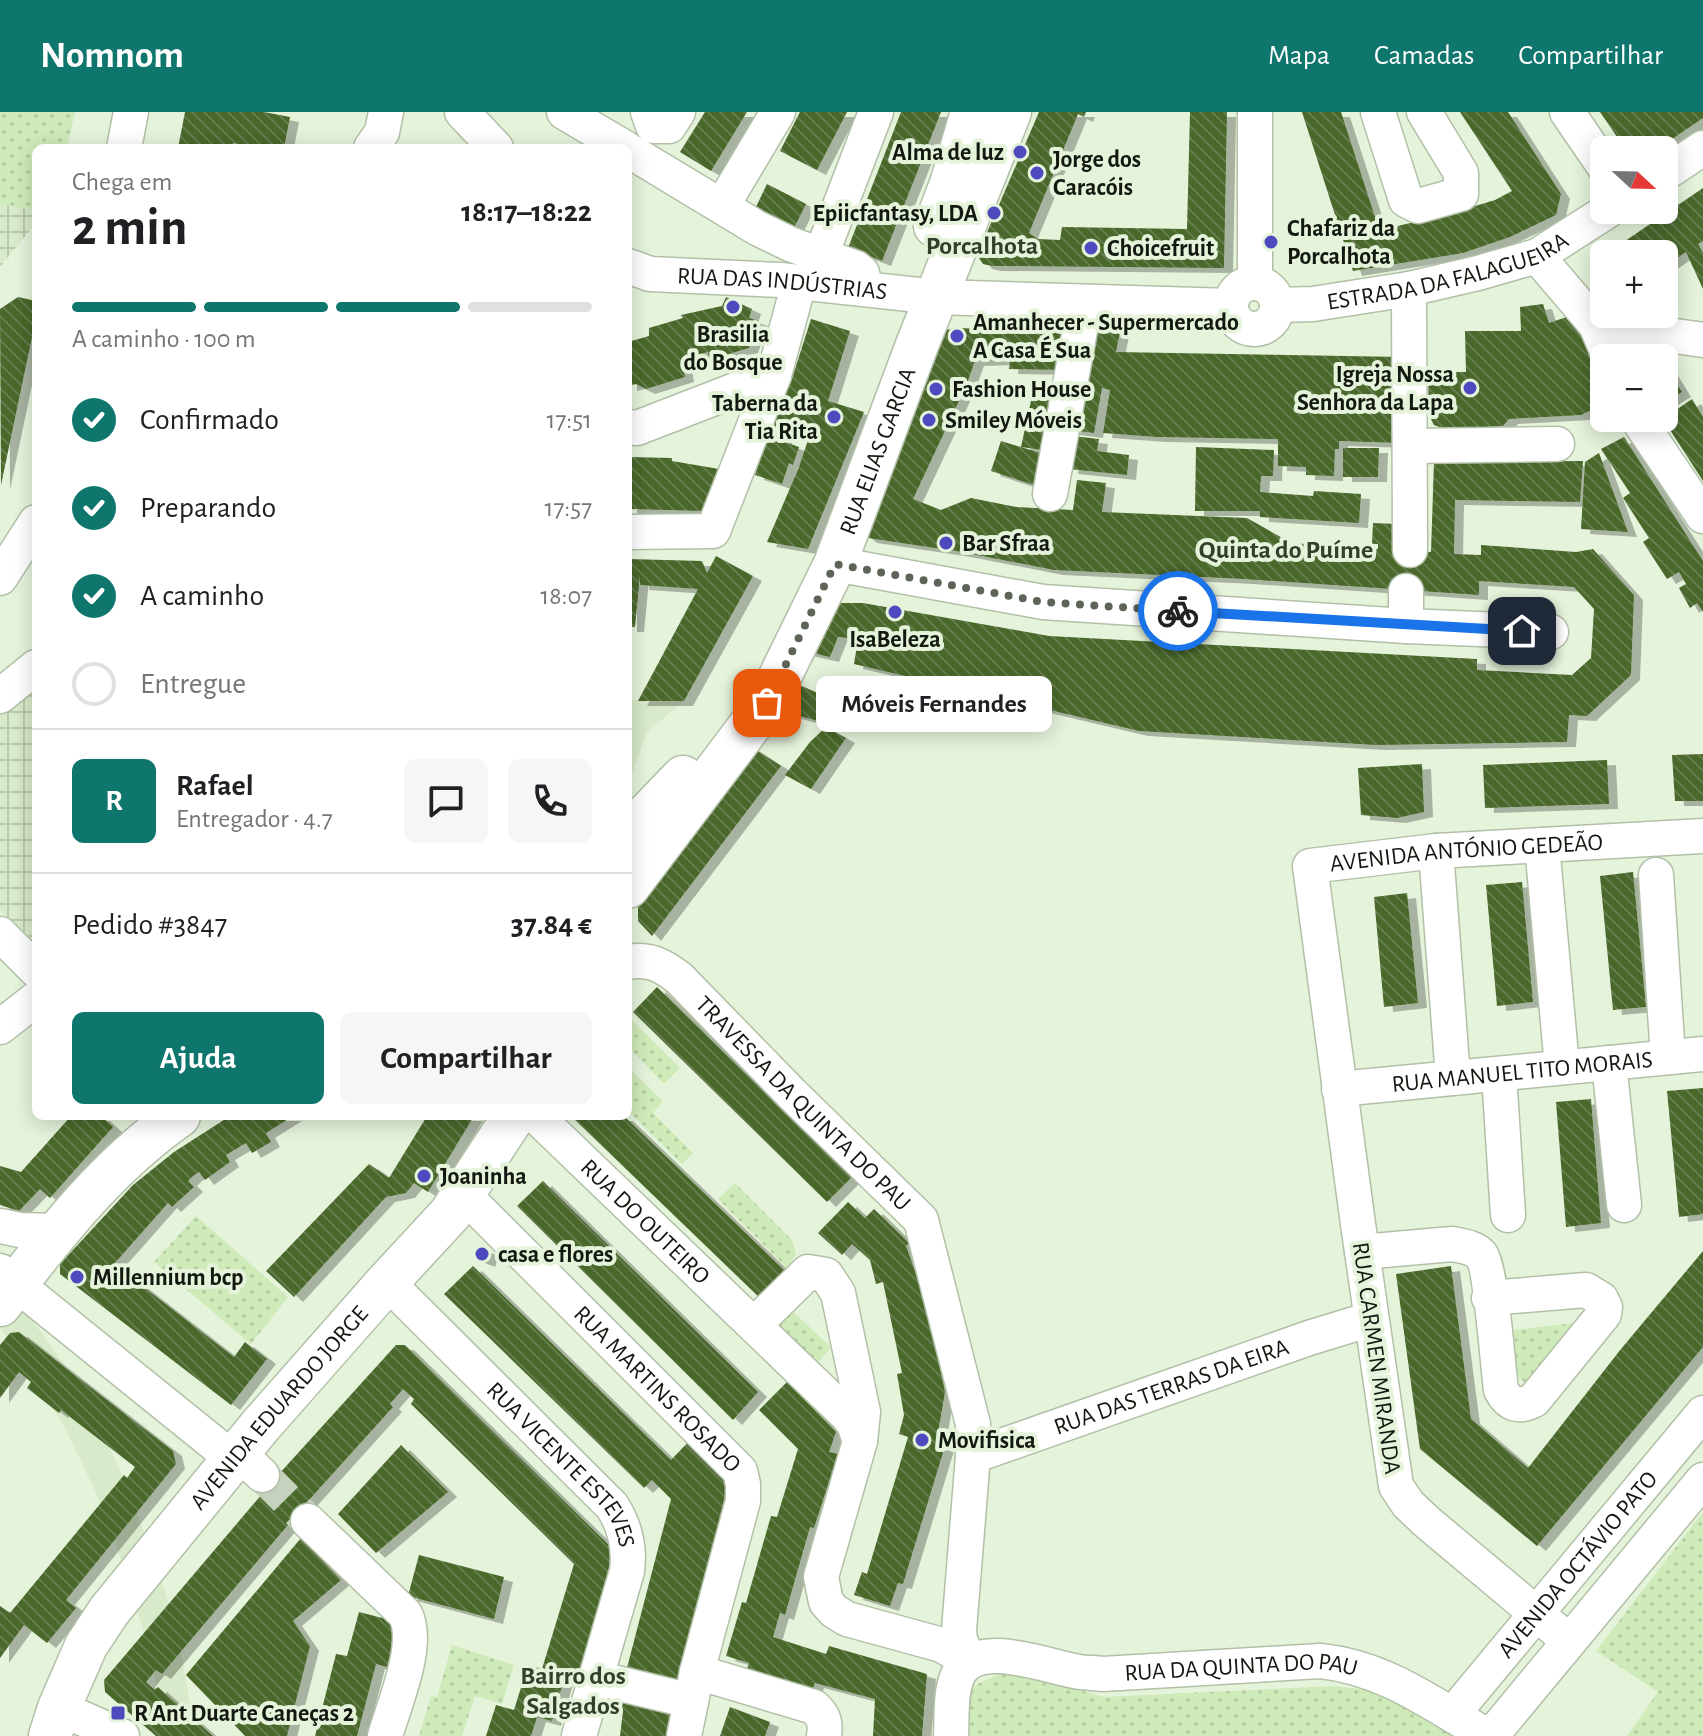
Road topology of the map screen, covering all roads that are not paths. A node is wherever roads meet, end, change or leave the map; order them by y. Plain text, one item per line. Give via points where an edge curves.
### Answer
1 (131, 112) edge
2 (386, 112) edge
3 (462, 112) edge
4 (564, 112) edge
5 (648, 112) edge
6 (678, 112) edge
7 (778, 112) edge
8 (876, 112) edge
9 (972, 112) edge
10 (1010, 112) edge
11 (1255, 112) edge
12 (1378, 112) edge
13 (1424, 112) edge
14 (1567, 112) edge
15 (125, 144) edge
16 (374, 144) edge
17 (492, 144) edge
18 (618, 144) edge
19 (1590, 146) edge
20 (1703, 148) edge
21 (632, 153) edge
22 (1678, 165) edge
23 (722, 206) junction
24 (1590, 222) edge
25 (821, 255) junction
26 (1537, 256) junction
27 (632, 267) edge
28 (799, 283) junction
29 (866, 289) junction
30 (1409, 289) junction
31 (1267, 294) junction
32 (924, 296) junction
33 (1085, 303) junction
34 (1590, 318) edge
35 (1617, 328) edge
36 (1703, 340) edge
37 (774, 375) junction
38 (632, 427) edge
39 (1646, 432) edge
40 (1557, 444) dead end
41 (1411, 446) junction
42 (1050, 494) dead end
43 (1703, 516) edge
44 (32, 528) edge
45 (632, 532) edge
46 (1410, 550) dead end
47 (835, 564) junction
48 (0, 578) edge
49 (1406, 591) dead end
50 (1406, 626) junction
51 (1551, 632) dead end
52 (32, 670) edge
53 (0, 696) edge
54 (632, 830) edge
55 (1703, 836) edge
56 (1542, 845) junction
57 (1436, 851) junction
58 (1656, 875) dead end
59 (632, 882) edge
60 (0, 934) edge
61 (632, 961) edge
62 (32, 966) edge
63 (32, 1002) edge
64 (0, 1027) edge
65 (1703, 1054) edge
66 (1668, 1057) junction
67 (1609, 1063) junction
68 (1562, 1067) junction
69 (1499, 1074) junction
70 (1453, 1078) junction
71 (1339, 1089) junction
72 (173, 1120) edge
73 (511, 1120) edge
74 (540, 1120) edge
75 (464, 1195) junction
76 (1624, 1205) dead end
77 (1508, 1215) dead end
78 (0, 1226) edge
79 (57, 1231) junction
80 (1362, 1252) junction
81 (387, 1282) junction
82 (5, 1286) edge
83 (1489, 1298) dead end
84 (1371, 1319) junction
85 (754, 1325) junction
86 (1703, 1413) edge
87 (860, 1441) junction
88 (973, 1456) junction
89 (244, 1462) junction
90 (1703, 1480) edge
91 (308, 1521) tunnel mouth
92 (1536, 1613) junction
93 (1569, 1641) junction
94 (974, 1659) junction
95 (596, 1678) junction
96 (694, 1686) junction
97 (1452, 1715) junction
98 (55, 1722) edge
99 (122, 1736) edge
100 (385, 1736) edge
101 (579, 1736) edge
102 (684, 1736) edge
103 (824, 1736) edge
104 (951, 1736) edge
105 (1489, 1736) edge

1 - 15 street
2 - 16 street
3 - 17 street
4 - 18 street
5 - 6 street via 653,126 669,126
7 - 23 street
8 - 25 street
9 - 32 main road, RUA ELIAS GARCIA
10 - 32 main road, RUA ELIAS GARCIA
11 - 31 street
12 - 13 street via 1406,200 1418,206 1461,194 1461,173
14 - 19 street
20 - 22 street
21 - 23 street
23 - 25 street via 757,228
24 - 26 street, ESTRADA DA FALAGUEIRA
25 - 29 street via 856,268
26 - 30 street, ESTRADA DA FALAGUEIRA
26 - 34 street
27 - 28 street, RUA DAS INDÚSTRIAS via 650,274
28 - 29 street, RUA DAS INDÚSTRIAS
28 - 37 street
29 - 32 street, RUA DAS INDÚSTRIAS
30 - 31 street, ESTRADA DA FALAGUEIRA via 1313,304
30 - 41 street
31 - 33 street via 1271,322 1255,329 1238,322 1231,306
32 - 33 street
32 - 47 main road, RUA ELIAS GARCIA
32 - 54 main road, RUA ELIAS GARCIA via 901,339 839,497 762,659 713,745
33 - 42 street
35 - 36 street
37 - 38 street
37 - 45 street via 713,531
39 - 43 street
40 - 41 street
41 - 46 street
44 - 48 street
47 - 50 street via 1043,602
47 - 59 main road, RUA ELIAS GARCIA via 767,703
49 - 50 street
50 - 51 street
52 - 53 street
55 - 56 street, AVENIDA ANTÓNIO GEDEÃO
56 - 57 street, AVENIDA ANTÓNIO GEDEÃO
56 - 68 street
57 - 70 street
57 - 71 street, AVENIDA ANTÓNIO GEDEÃO via 1310,866
58 - 66 street
60 - 62 street
61 - 88 street, TRAVESSA DA QUINTA DO PAU via 657,963 679,978 921,1220 973,1424
63 - 64 street
65 - 66 street, RUA MANUEL TITO MORAIS
66 - 67 street, RUA MANUEL TITO MORAIS
67 - 68 street, RUA MANUEL TITO MORAIS
67 - 76 street
68 - 69 street, RUA MANUEL TITO MORAIS
69 - 70 street, RUA MANUEL TITO MORAIS
69 - 77 street
70 - 71 street, RUA MANUEL TITO MORAIS
71 - 80 street, RUA CARMEN MIRANDA
72 - 79 main road via 145,1140
73 - 75 main road, AVENIDA EDUARDO JORGE
74 - 85 street, RUA DO OUTEIRO
75 - 81 main road, AVENIDA EDUARDO JORGE
75 - 96 street, RUA MARTINS ROSADO via 740,1471 743,1501
78 - 79 street
79 - 82 main road
80 - 83 street via 1465,1246 1481,1255
80 - 84 street, RUA CARMEN MIRANDA
81 - 89 main road, AVENIDA EDUARDO JORGE
81 - 95 street, RUA VICENTE ESTEVES via 617,1514 629,1561
82 - 89 street
84 - 88 street, RUA DAS TERRAS DA EIRA
84 - 92 street, RUA CARMEN MIRANDA via 1392,1472 1402,1497
85 - 87 street, RUA DO OUTEIRO via 847,1415
85 - 87 street via 799,1278 808,1272 826,1275 838,1293 862,1396
86 - 92 street, AVENIDA OCTÁVIO PATO
87 - 94 street via 821,1577 826,1602 847,1619
88 - 94 street, TRAVESSA DA QUINTA DO PAU via 959,1630
89 - 98 main road, AVENIDA EDUARDO JORGE via 109,1611 86,1646
90 - 93 street, AVENIDA OCTÁVIO PATO
91 - 100 street via 411,1623 410,1647
92 - 93 street, RUA CARMEN MIRANDA
92 - 97 street, AVENIDA OCTÁVIO PATO
93 - 105 street, AVENIDA OCTÁVIO PATO
94 - 97 street, RUA DA QUINTA DO PAU via 1003,1655 1103,1674 1341,1663 1382,1675
94 - 104 street via 957,1676
95 - 96 street
95 - 101 street, RUA VICENTE ESTEVES
96 - 102 street, RUA MARTINS ROSADO
96 - 103 street via 814,1707 823,1715
97 - 105 street, RUA DA QUINTA DO PAU
98 - 99 street

